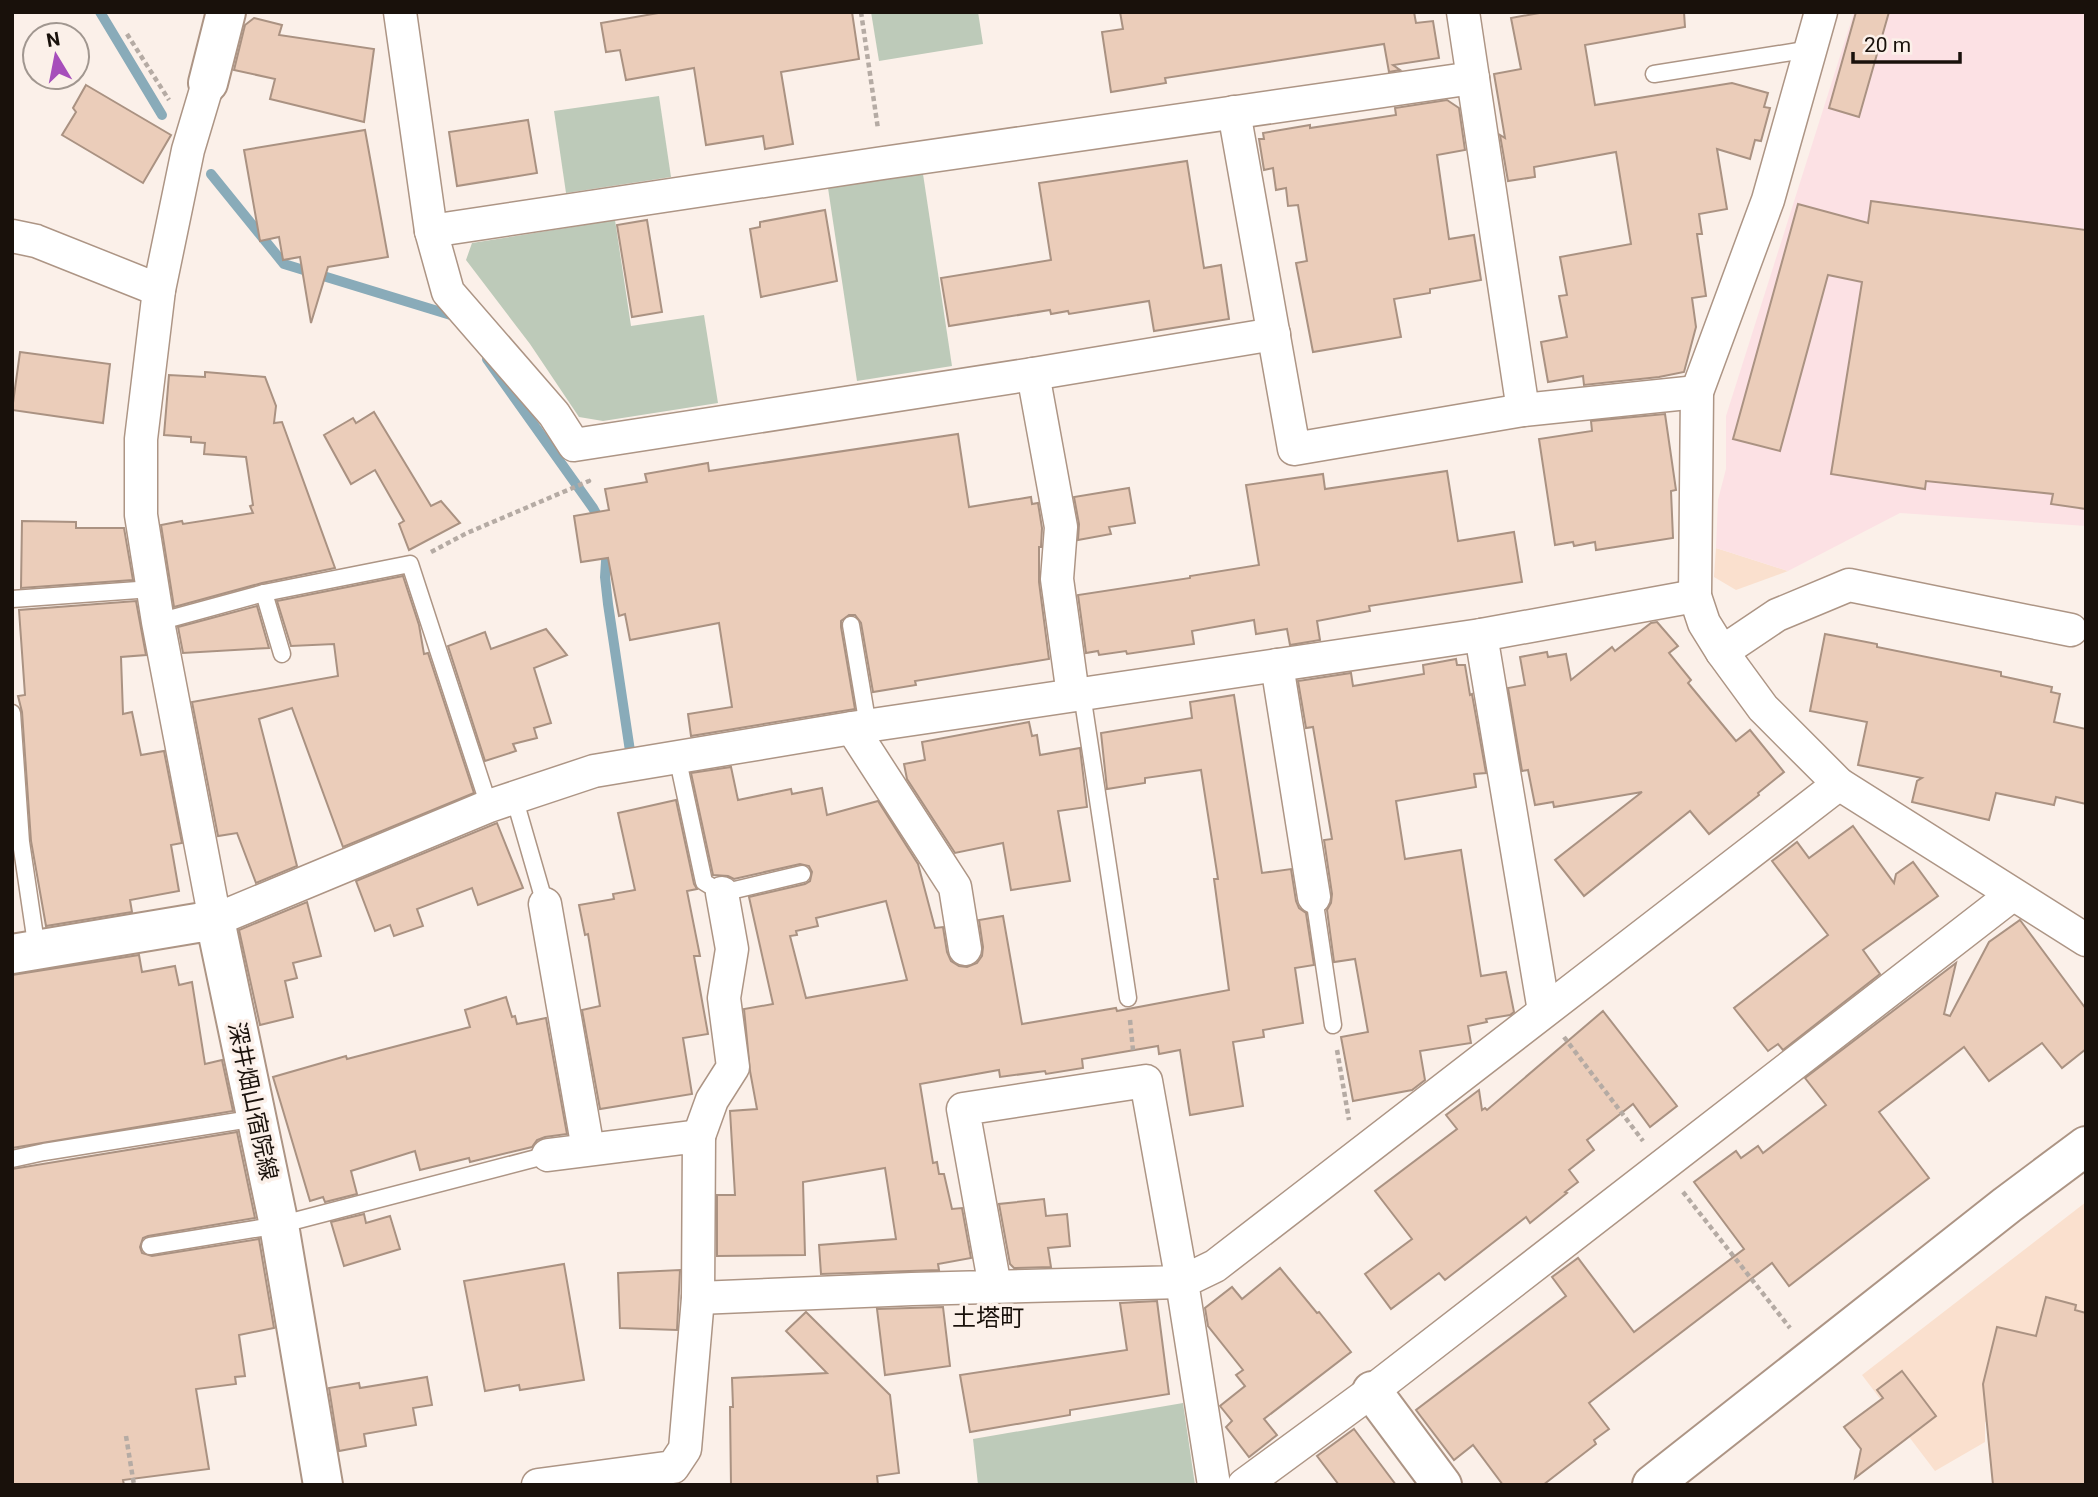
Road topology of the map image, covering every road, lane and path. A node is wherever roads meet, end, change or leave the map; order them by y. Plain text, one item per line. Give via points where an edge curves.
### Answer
1 (226, 12) edge
2 (400, 12) edge
3 (861, 12) edge
4 (1463, 12) edge
5 (1821, 12) edge
6 (127, 34) dead end
7 (1811, 49) junction
8 (1654, 74) dead end
9 (1474, 78) junction
10 (208, 83) joint
11 (1234, 112) junction
12 (196, 121) junction
13 (883, 163) junction
14 (431, 231) junction
15 (12, 236) edge
16 (159, 290) junction
17 (1274, 334) junction
18 (1033, 374) junction
19 (1697, 392) junction
20 (1523, 410) junction
21 (577, 486) dead end
22 (410, 564) junction
23 (152, 589) junction
24 (264, 593) junction
25 (1695, 596) junction
26 (12, 599) edge
27 (158, 622) junction
28 (850, 625) dead end
29 (2071, 630) dead end
30 (1480, 635) junction
31 (1722, 652) junction
32 (282, 654) dead end
33 (1277, 665) junction
34 (1077, 695) junction
35 (12, 713) edge
36 (860, 727) junction
37 (677, 756) junction
38 (1839, 784) junction
39 (501, 801) junction
40 (802, 874) dead end
41 (722, 893) junction
42 (2012, 895) junction
43 (1314, 897) joint
44 (545, 904) joint
45 (215, 920) junction
46 (2086, 940) edge
47 (965, 949) dead end
48 (25, 952) edge
49 (1128, 998) joint
50 (1544, 1011) junction
51 (1333, 1024) joint
52 (1135, 1082) junction
53 (257, 1118) junction
54 (699, 1136) junction
55 (2086, 1146) edge
56 (588, 1149) junction
57 (548, 1154) joint
58 (1355, 1158) junction
59 (12, 1159) edge
60 (279, 1225) junction
61 (150, 1246) dead end
62 (1182, 1282) junction
63 (995, 1287) junction
64 (698, 1298) junction
65 (1372, 1391) junction
66 (126, 1436) dead end
67 (629, 1479) edge
68 (134, 1485) edge
69 (323, 1485) edge
70 (538, 1485) edge
71 (1214, 1485) edge
72 (1244, 1485) edge
73 (1442, 1485) edge
74 (1652, 1485) edge

1 - 10 main road
2 - 14 street
3 - 13 path
4 - 9 street
5 - 7 street
6 - 12 path via 176,110
7 - 8 lane
7 - 19 street via 1768,200
9 - 11 street
9 - 20 street
10 - 12 street
11 - 13 street
11 - 17 street
12 - 16 street
13 - 14 street
14 - 18 street via 448,292 554,414 574,445
15 - 16 street via 36,241
16 - 23 street via 141,439 141,515
17 - 18 street
17 - 20 street via 1294,449
18 - 34 street via 1061,527 1056,579
19 - 20 street
19 - 25 street
21 - 22 path via 467,533
22 - 24 lane
22 - 39 lane
23 - 26 lane
23 - 27 street
24 - 27 lane
24 - 32 lane
25 - 30 street
25 - 31 street via 1703,622
27 - 45 street
28 - 36 lane
29 - 31 street via 1849,585 1777,614
30 - 33 street
30 - 50 street
31 - 38 street via 1763,708
33 - 34 street
33 - 43 street
34 - 36 street
34 - 49 lane
35 - 48 lane
36 - 37 street
36 - 47 street via 955,887
37 - 39 street via 594,771
37 - 41 lane via 704,882
38 - 42 street
38 - 50 street
39 - 44 lane
39 - 45 street
40 - 41 lane
41 - 54 street via 732,949 724,998 733,1067 712,1100
42 - 46 street
42 - 65 street
43 - 51 lane
44 - 56 street
45 - 48 main road
45 - 53 main road, 深井畑山宿院線
49 - 52 path
50 - 58 street
51 - 58 path
52 - 62 street via 1146,1081
52 - 63 street via 963,1109
53 - 59 lane
53 - 60 main road, 深井畑山宿院線
54 - 56 street
54 - 64 street
55 - 74 main road
56 - 57 street
57 - 60 lane
58 - 62 street via 1215,1266
60 - 61 lane
60 - 69 main road, 深井畑山宿院線
62 - 63 street
62 - 71 street
63 - 64 street
64 - 67 street via 685,1449 673,1467
65 - 72 street
65 - 73 main road
66 - 68 path
67 - 70 street

